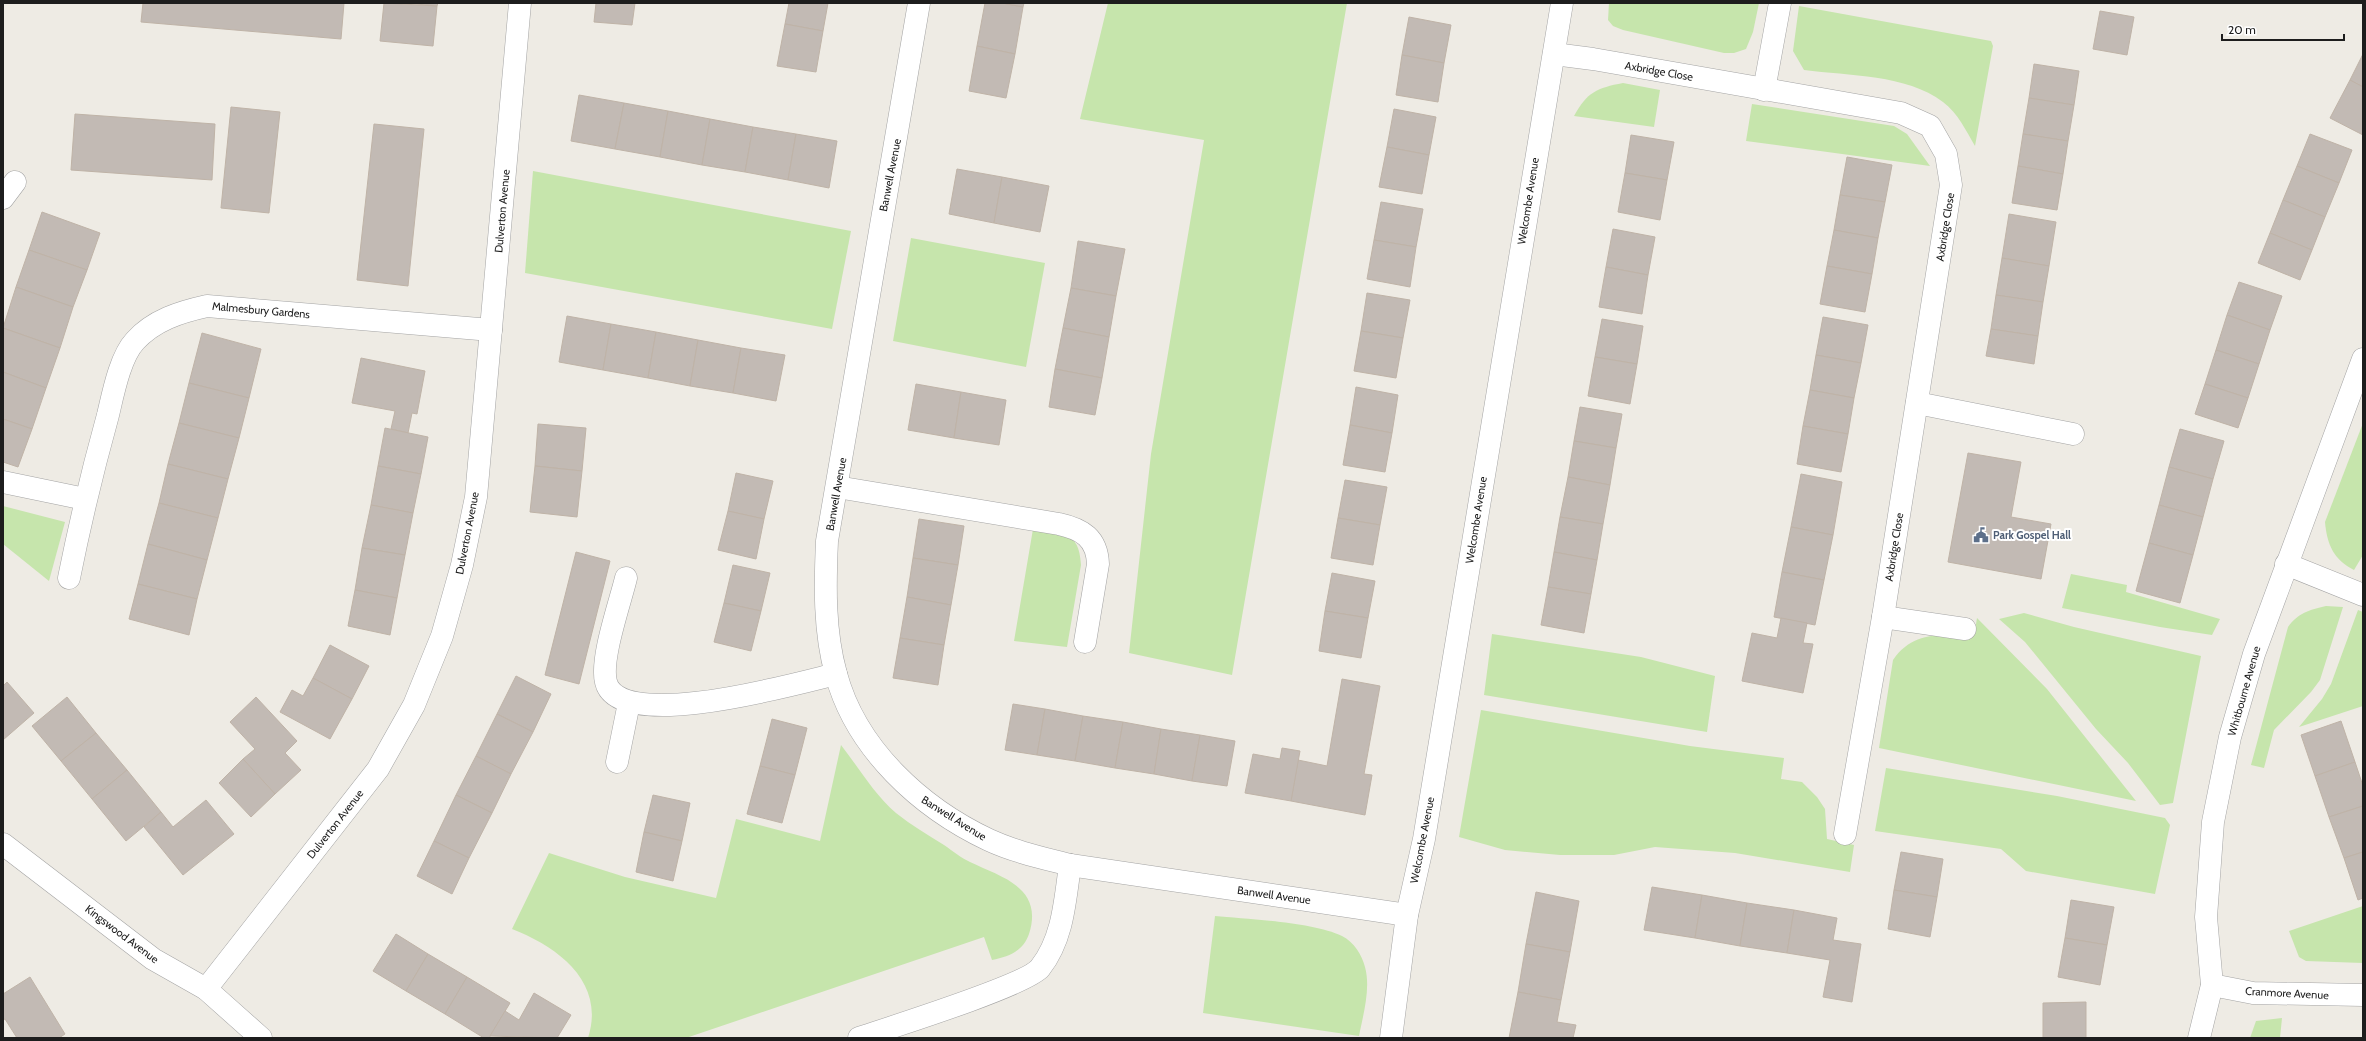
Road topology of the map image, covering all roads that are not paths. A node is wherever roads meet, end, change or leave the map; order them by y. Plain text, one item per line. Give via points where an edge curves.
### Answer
1 (520, 3) edge
2 (919, 3) edge
3 (1562, 3) edge
4 (1780, 3) edge
5 (1554, 54) junction
6 (1764, 90) junction
7 (491, 330) junction
8 (2363, 359) edge
9 (1917, 403) junction
10 (2073, 434) dead end
11 (3, 482) edge
12 (836, 487) junction
13 (85, 499) junction
14 (2286, 564) junction
15 (69, 578) dead end
16 (626, 578) dead end
17 (2363, 595) edge
18 (1883, 617) junction
19 (1965, 629) dead end
20 (1085, 642) dead end
21 (836, 674) junction
22 (629, 703) junction
23 (617, 762) dead end
24 (1845, 834) dead end
25 (3, 844) edge
26 (1070, 865) junction
27 (1407, 915) junction
28 (2212, 985) junction
29 (206, 989) junction
30 (2363, 995) edge
31 (261, 1038) edge
32 (860, 1038) edge
33 (1391, 1038) edge
34 (2199, 1038) edge

1 - 7 street, Dulverton Avenue
2 - 12 street, Banwell Avenue
3 - 5 street, Welcombe Avenue
4 - 6 street
5 - 6 street, Axbridge Close
5 - 27 street, Welcombe Avenue via 1424,839
6 - 9 street, Axbridge Close via 1901,113 1930,126 1946,154 1952,185
7 - 13 street, Malmesbury Gardens via 207,306 167,318 149,328 134,342 126,358 116,384
7 - 29 street, Dulverton Avenue via 476,497 462,565 442,636 414,704 378,769
8 - 14 street, Whitbourne Avenue
9 - 10 street
9 - 18 street, Axbridge Close
11 - 13 street
12 - 20 street via 1059,524 1088,535 1098,554 1098,564
12 - 21 street, Banwell Avenue via 827,541 825,574 830,640
13 - 15 street, Malmesbury Gardens
14 - 17 street
14 - 28 street, Whitbourne Avenue via 2254,654 2230,737 2213,822 2206,917
16 - 22 street via 603,668 609,691
18 - 19 street
18 - 24 street, Axbridge Close
21 - 22 street via 719,700 682,705
21 - 26 street, Banwell Avenue via 847,702 866,737 881,758 918,796 938,811 989,840
22 - 23 street
25 - 29 street, Kingswood Avenue via 153,959
26 - 27 street, Banwell Avenue
26 - 32 street via 1060,930 1052,951 1039,970 1010,985
27 - 33 street, Welcombe Avenue
28 - 30 street, Cranmore Avenue via 2253,992
28 - 34 street, Whitbourne Avenue
29 - 31 street, Kingswood Avenue

